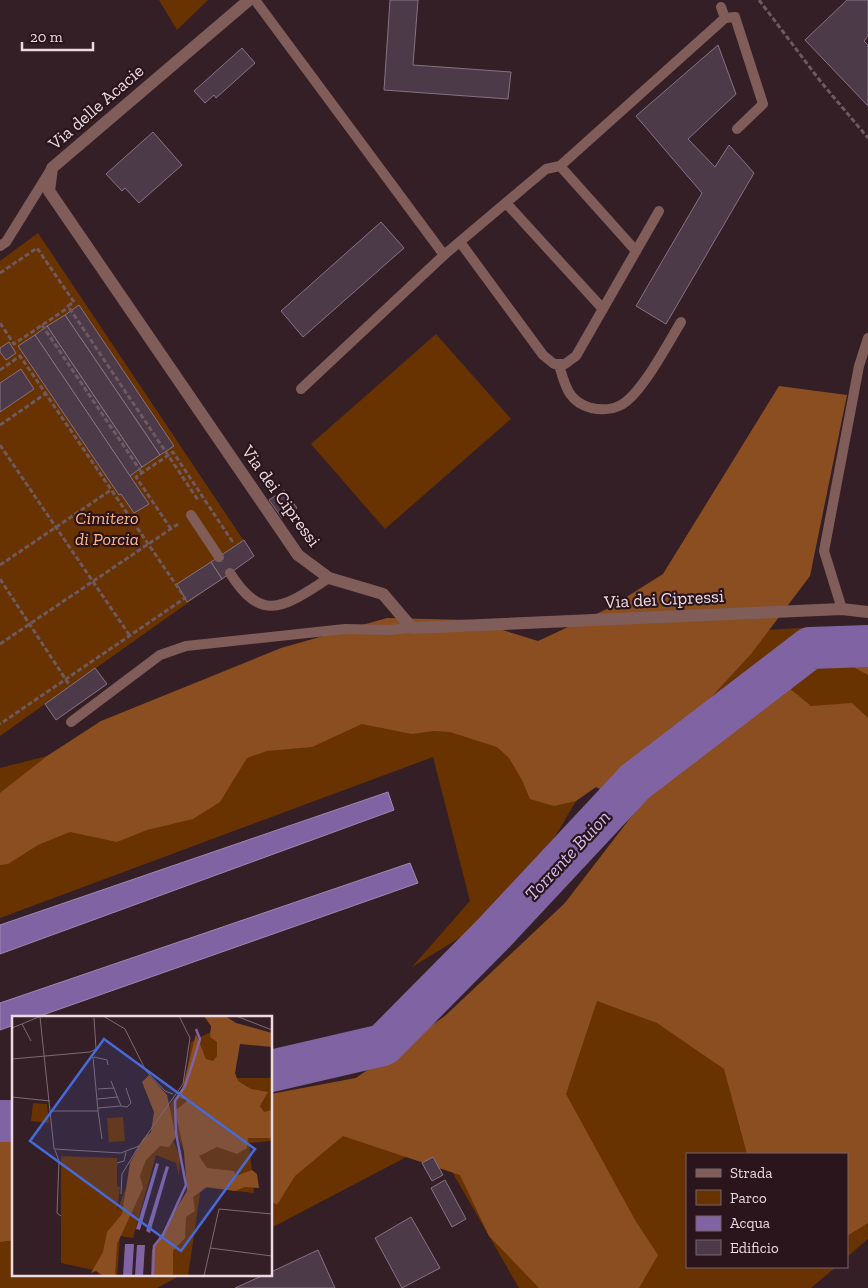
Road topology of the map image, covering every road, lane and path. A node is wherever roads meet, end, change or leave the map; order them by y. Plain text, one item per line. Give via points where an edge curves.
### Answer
1 (249, 0) edge
2 (255, 0) edge
3 (758, 0) edge
4 (721, 7) dead end
5 (724, 18) junction
6 (737, 129) dead end
7 (868, 138) edge
8 (560, 166) junction
9 (52, 168) junction
10 (49, 190) joint
11 (506, 203) junction
12 (659, 211) dead end
13 (460, 242) junction
14 (0, 246) edge
15 (636, 251) junction
16 (444, 255) junction
17 (0, 273) edge
18 (75, 303) dead end
19 (68, 308) junction
20 (602, 309) junction
21 (681, 322) dead end
22 (0, 323) edge
23 (42, 325) junction
24 (868, 338) edge
25 (559, 365) junction
26 (0, 370) edge
27 (301, 389) dead end
28 (45, 394) junction
29 (0, 425) edge
30 (0, 445) edge
31 (167, 454) junction
32 (142, 473) junction
33 (111, 490) junction
34 (191, 515) joint
35 (56, 527) junction
36 (171, 529) junction
37 (232, 541) dead end
38 (148, 544) junction
39 (219, 557) dead end
40 (0, 565) edge
41 (230, 573) dead end
42 (329, 578) junction
43 (0, 579) edge
44 (93, 582) junction
45 (842, 609) junction
46 (868, 612) edge
47 (30, 624) junction
48 (412, 628) junction
49 (130, 636) junction
50 (0, 644) edge
51 (66, 679) junction
52 (70, 686) dead end
53 (1, 722) edge
54 (71, 722) dead end

1 - 9 street, Via delle Acacie
2 - 16 lane
3 - 7 path
4 - 5 lane
5 - 6 lane via 735,17 763,104
5 - 8 lane
8 - 11 lane via 546,169
8 - 15 lane
9 - 10 street, Via delle Acacie
9 - 14 lane via 6,242
10 - 42 street, Via dei Cipressi via 298,555
11 - 13 lane
11 - 20 lane
12 - 15 lane
13 - 16 lane
13 - 25 lane via 543,355
15 - 20 lane
16 - 27 lane
17 - 31 path via 37,248 74,302 68,306
18 - 19 path
19 - 23 path
19 - 31 path
20 - 25 lane via 576,356
21 - 25 lane via 643,383 621,405 605,410 588,407 572,397 566,390
22 - 23 path via 14,344
23 - 32 path
24 - 45 lane via 859,366 824,551
26 - 28 path via 20,356
28 - 29 path
28 - 33 path
30 - 35 path
31 - 32 path
31 - 37 path via 173,452
32 - 36 path via 136,477
33 - 35 path
33 - 38 path
34 - 36 path
34 - 39 lane
35 - 40 path
35 - 44 path
36 - 38 path
38 - 44 path
38 - 49 path via 185,598
41 - 42 lane via 251,599 260,605 270,606 292,601
42 - 48 street, Via dei Cipressi via 383,594
43 - 47 path
44 - 47 path
44 - 49 path
45 - 46 street, Via dei Cipressi
45 - 48 street, Via dei Cipressi
47 - 50 path
47 - 51 path
48 - 54 lane via 345,629 186,646 160,655
49 - 51 path
51 - 52 path
51 - 53 path

